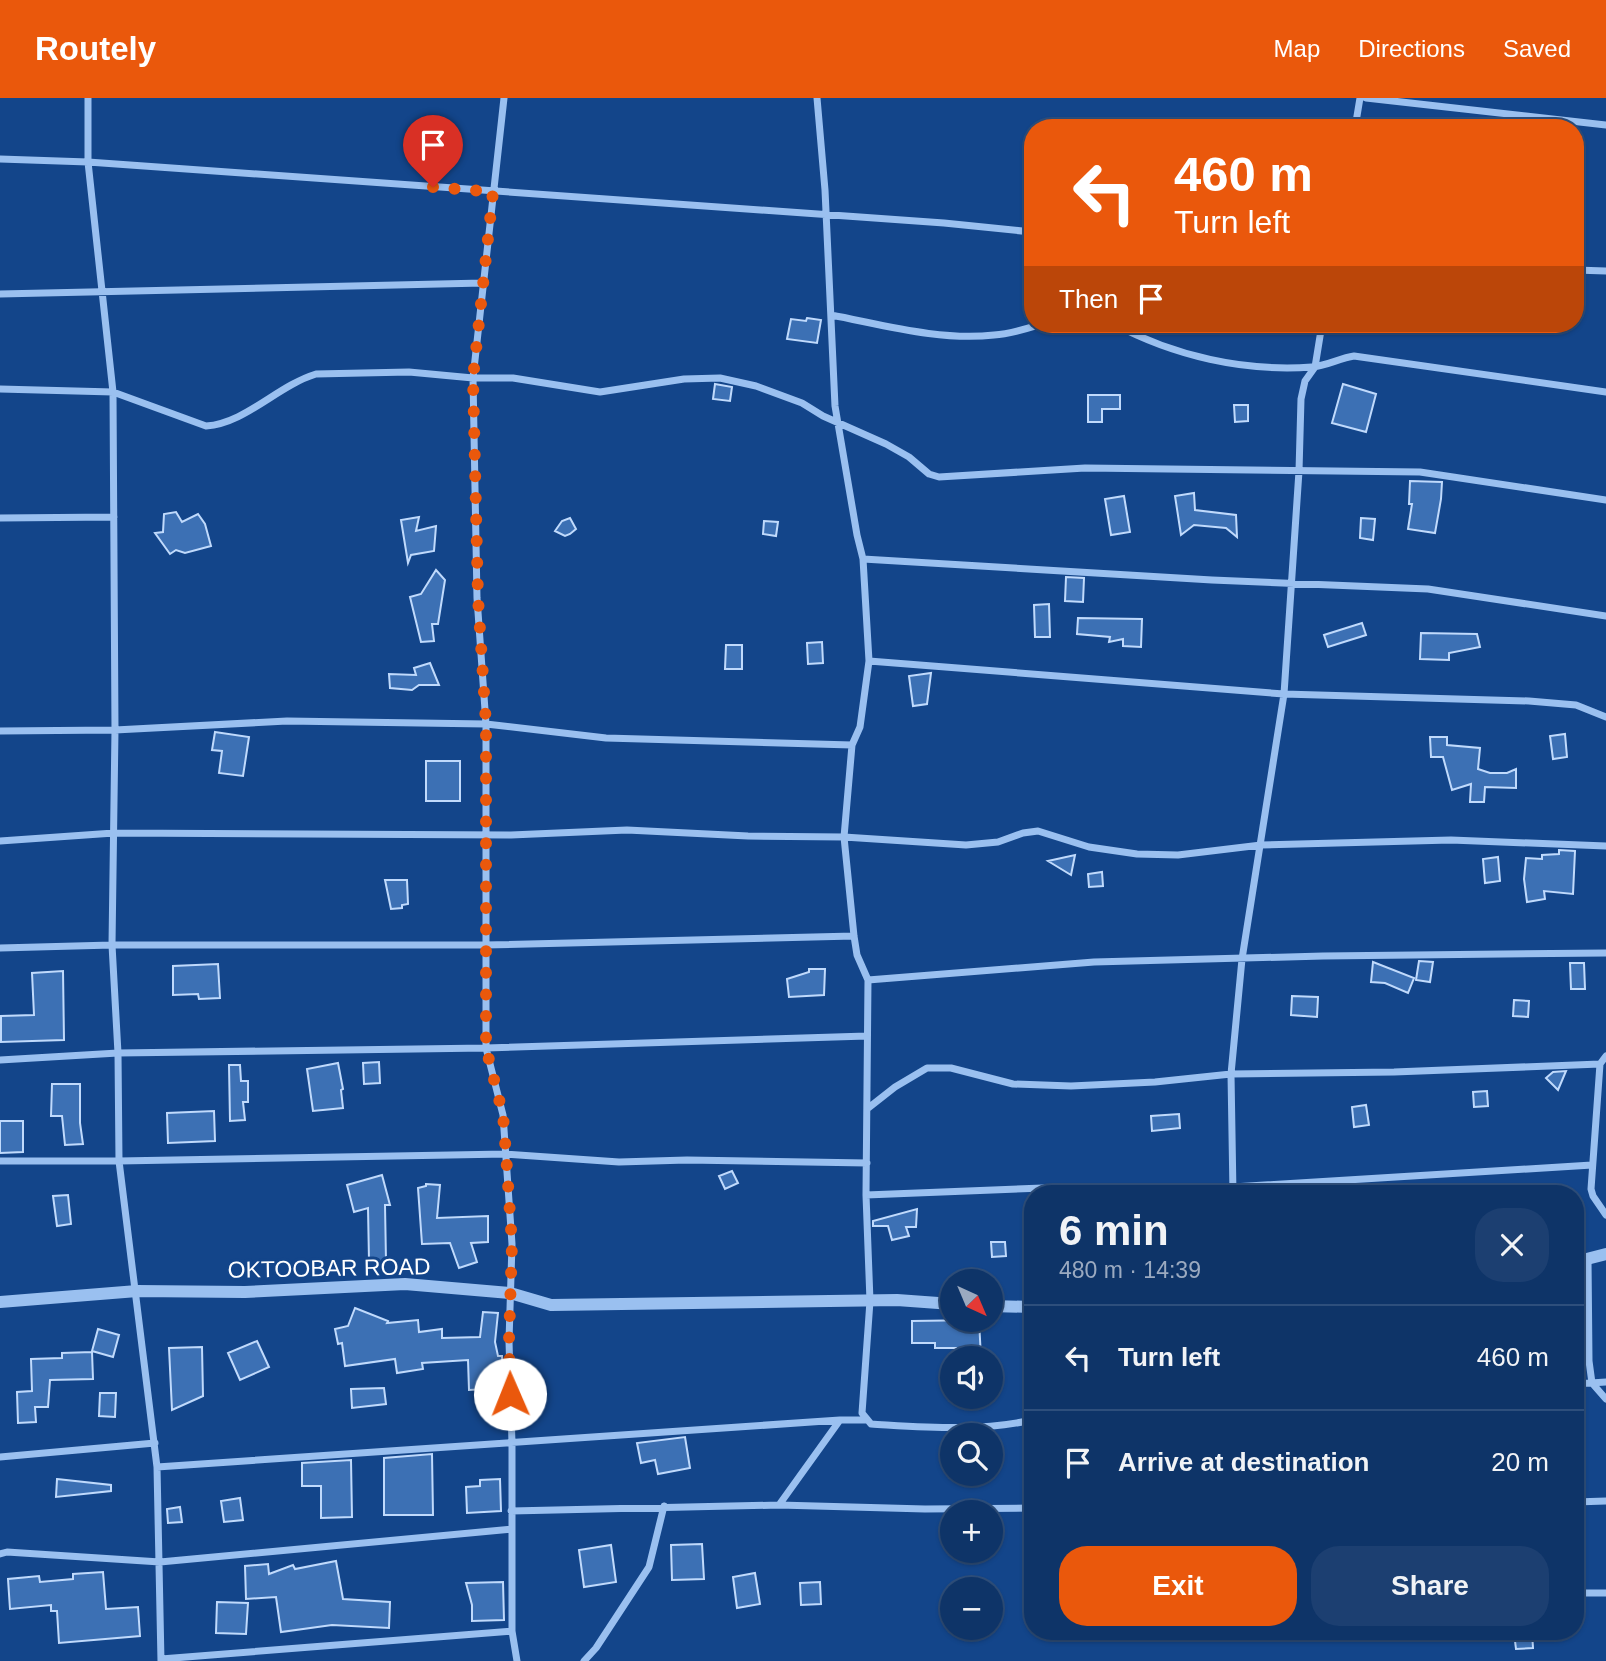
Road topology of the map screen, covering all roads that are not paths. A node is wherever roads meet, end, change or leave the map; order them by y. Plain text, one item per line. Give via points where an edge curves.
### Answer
1 (88, 98) edge
2 (504, 98) edge
3 (817, 98) edge
4 (1360, 98) edge
5 (1366, 98) edge
6 (1356, 119) edge
7 (1553, 119) edge
8 (1584, 123) edge
9 (1606, 125) edge
10 (0, 159) edge
11 (88, 162) junction
12 (493, 192) junction
13 (827, 214) junction
14 (1024, 231) edge
15 (1584, 270) edge
16 (1606, 271) edge
17 (483, 283) junction
18 (102, 290) junction
19 (0, 294) edge
20 (831, 315) junction
21 (1024, 330) edge
22 (1133, 333) edge
23 (1321, 333) edge
24 (1315, 367) junction
25 (473, 378) junction
26 (0, 389) edge
27 (113, 392) junction
28 (1606, 392) edge
29 (837, 421) junction
30 (1299, 471) junction
31 (1606, 500) edge
32 (114, 517) junction
33 (0, 518) edge
34 (863, 559) junction
35 (1292, 582) junction
36 (1606, 616) edge
37 (869, 661) junction
38 (1284, 694) junction
39 (1606, 717) edge
40 (486, 724) junction
41 (115, 730) junction
42 (0, 731) edge
43 (852, 745) junction
44 (114, 834) junction
45 (487, 834) junction
46 (844, 837) junction
47 (0, 841) edge
48 (1261, 845) junction
49 (1606, 846) edge
50 (854, 936) junction
51 (112, 945) junction
52 (485, 945) junction
53 (0, 948) edge
54 (1606, 953) edge
55 (1242, 959) junction
56 (868, 980) junction
57 (867, 1035) junction
58 (486, 1048) junction
59 (118, 1053) junction
60 (1606, 1056) edge
61 (0, 1060) edge
62 (1600, 1064) junction
63 (1231, 1073) junction
64 (867, 1109) junction
65 (506, 1154) junction
66 (0, 1161) edge
67 (119, 1161) junction
68 (867, 1163) junction
69 (1592, 1166) junction
70 (1233, 1185) edge
71 (1308, 1185) edge
72 (1024, 1189) edge
73 (866, 1195) junction
74 (1606, 1215) edge
75 (1606, 1254) edge
76 (1584, 1259) edge
77 (137, 1291) junction
78 (510, 1293) junction
79 (1584, 1298) edge
80 (870, 1301) junction
81 (0, 1302) edge
82 (940, 1303) edge
83 (1003, 1306) edge
84 (1024, 1307) edge
85 (1606, 1382) edge
86 (1584, 1383) edge
87 (1592, 1383) junction
88 (1606, 1399) edge
89 (840, 1420) junction
90 (866, 1420) junction
91 (1024, 1421) edge
92 (155, 1443) junction
93 (512, 1444) junction
94 (0, 1457) edge
95 (158, 1467) junction
96 (1606, 1501) edge
97 (1584, 1502) edge
98 (779, 1505) junction
99 (664, 1506) junction
100 (1024, 1508) edge
101 (511, 1511) junction
102 (512, 1529) junction
103 (0, 1554) edge
104 (160, 1562) junction
105 (1584, 1593) edge
106 (1606, 1593) edge
107 (512, 1631) junction
108 (161, 1660) edge
109 (517, 1661) edge
110 (584, 1661) edge

1 - 11 street
2 - 12 street
3 - 13 street
4 - 6 street
5 - 7 street
8 - 9 street
10 - 11 street
11 - 12 street
11 - 18 street
12 - 13 street
12 - 17 street
13 - 14 street
13 - 20 street
15 - 16 street
17 - 18 street
17 - 25 street
18 - 19 street
18 - 27 street
20 - 21 street via 939,334 992,336
20 - 29 street
22 - 24 street via 1172,351 1248,366
23 - 24 street
24 - 28 street via 1354,356
24 - 30 street via 1305,381 1301,399
25 - 27 street via 409,372 316,374 234,418 205,426
25 - 29 street via 513,378 600,392 720,378 779,394
25 - 40 street
26 - 27 street
27 - 32 street
29 - 30 street via 939,477 1085,468
29 - 34 street
30 - 31 street via 1420,472
30 - 35 street
32 - 33 street
32 - 41 street
34 - 35 street
34 - 37 street
35 - 36 street via 1428,589
35 - 38 street
37 - 38 street
37 - 43 street via 860,727
38 - 39 street via 1529,701 1576,705
38 - 48 street
40 - 41 street via 287,721
40 - 43 street via 606,738
40 - 45 street
41 - 42 street
41 - 44 street
43 - 46 street
44 - 45 street
44 - 47 street
44 - 51 street
45 - 46 street via 626,830
45 - 52 street
46 - 48 street via 966,845 1038,831 1089,847 1178,855
46 - 50 street
48 - 49 street via 1451,840
48 - 55 street
50 - 52 street
50 - 56 street
51 - 52 street
51 - 53 street
51 - 59 street
52 - 58 street
54 - 55 street
55 - 56 street via 1094,962
55 - 63 street
56 - 57 street
57 - 58 street
57 - 64 street
58 - 59 street
58 - 65 street via 503,1115
59 - 61 street
59 - 67 street
60 - 62 street
62 - 63 street
62 - 69 street
63 - 64 street via 1071,1087 1013,1084 951,1068 927,1068
63 - 70 street
64 - 68 street
65 - 67 street
65 - 68 street via 619,1162
65 - 78 street
66 - 67 street
67 - 77 street
68 - 73 street
69 - 71 street
69 - 74 street via 1593,1196
72 - 73 street
73 - 80 street
75 - 76 street
77 - 78 street, OKTOOBAR ROAD via 245,1292 405,1284
77 - 81 street, OKTOOBAR ROAD
77 - 92 street
78 - 80 street, OKTOOBAR ROAD via 551,1305
78 - 93 street
79 - 87 street
80 - 82 street, OKTOOBAR ROAD
80 - 90 street via 862,1404
83 - 84 street
85 - 87 street
86 - 87 street
87 - 88 street
89 - 90 street
89 - 93 street
89 - 98 street
90 - 91 street via 871,1424 960,1427
92 - 94 street
92 - 95 street
93 - 95 street
93 - 101 street
95 - 104 street
96 - 97 street
98 - 99 street
98 - 100 street
99 - 101 street
99 - 110 street via 649,1567
101 - 102 street
102 - 104 street
102 - 107 street
103 - 104 street
104 - 108 street
105 - 106 street
107 - 108 street
107 - 109 street

